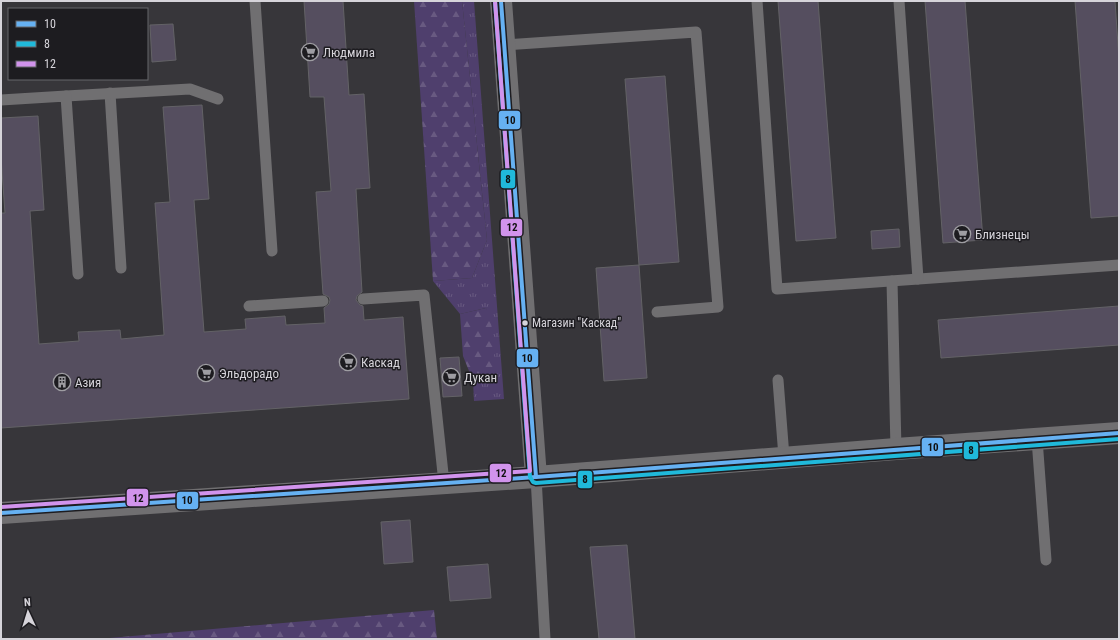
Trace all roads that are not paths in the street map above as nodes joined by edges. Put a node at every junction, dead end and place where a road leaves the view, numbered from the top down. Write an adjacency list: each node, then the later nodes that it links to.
1 (255, 1): 10 (lane)
2 (501, 1): 5 (street)
3 (757, 1): 15 (lane)
4 (898, 1): 14 (lane)
5 (505, 45): 19 (lane); 25 (street)
6 (110, 94): 7 (lane); 8 (lane); 12 (lane)
7 (66, 96): 9 (lane); 13 (lane)
8 (218, 99)
9 (1, 100)
10 (272, 251)
11 (1119, 265): 14 (lane)
12 (121, 268)
13 (78, 274)
14 (918, 279): 15 (lane)
15 (892, 281): 23 (lane)
16 (363, 299): 26 (lane)
17 (324, 302): 18 (lane)
18 (249, 306)
19 (657, 312)
20 (778, 380): 24 (lane)
21 (1119, 433): 22 (street)
22 (1037, 439): 23 (street); 28 (lane)
23 (896, 449): 24 (street)
24 (784, 457): 25 (street)
25 (536, 477): 26 (street); 29 (lane)
26 (444, 483): 27 (street)
27 (1, 513)
28 (1046, 560)
29 (545, 639)

